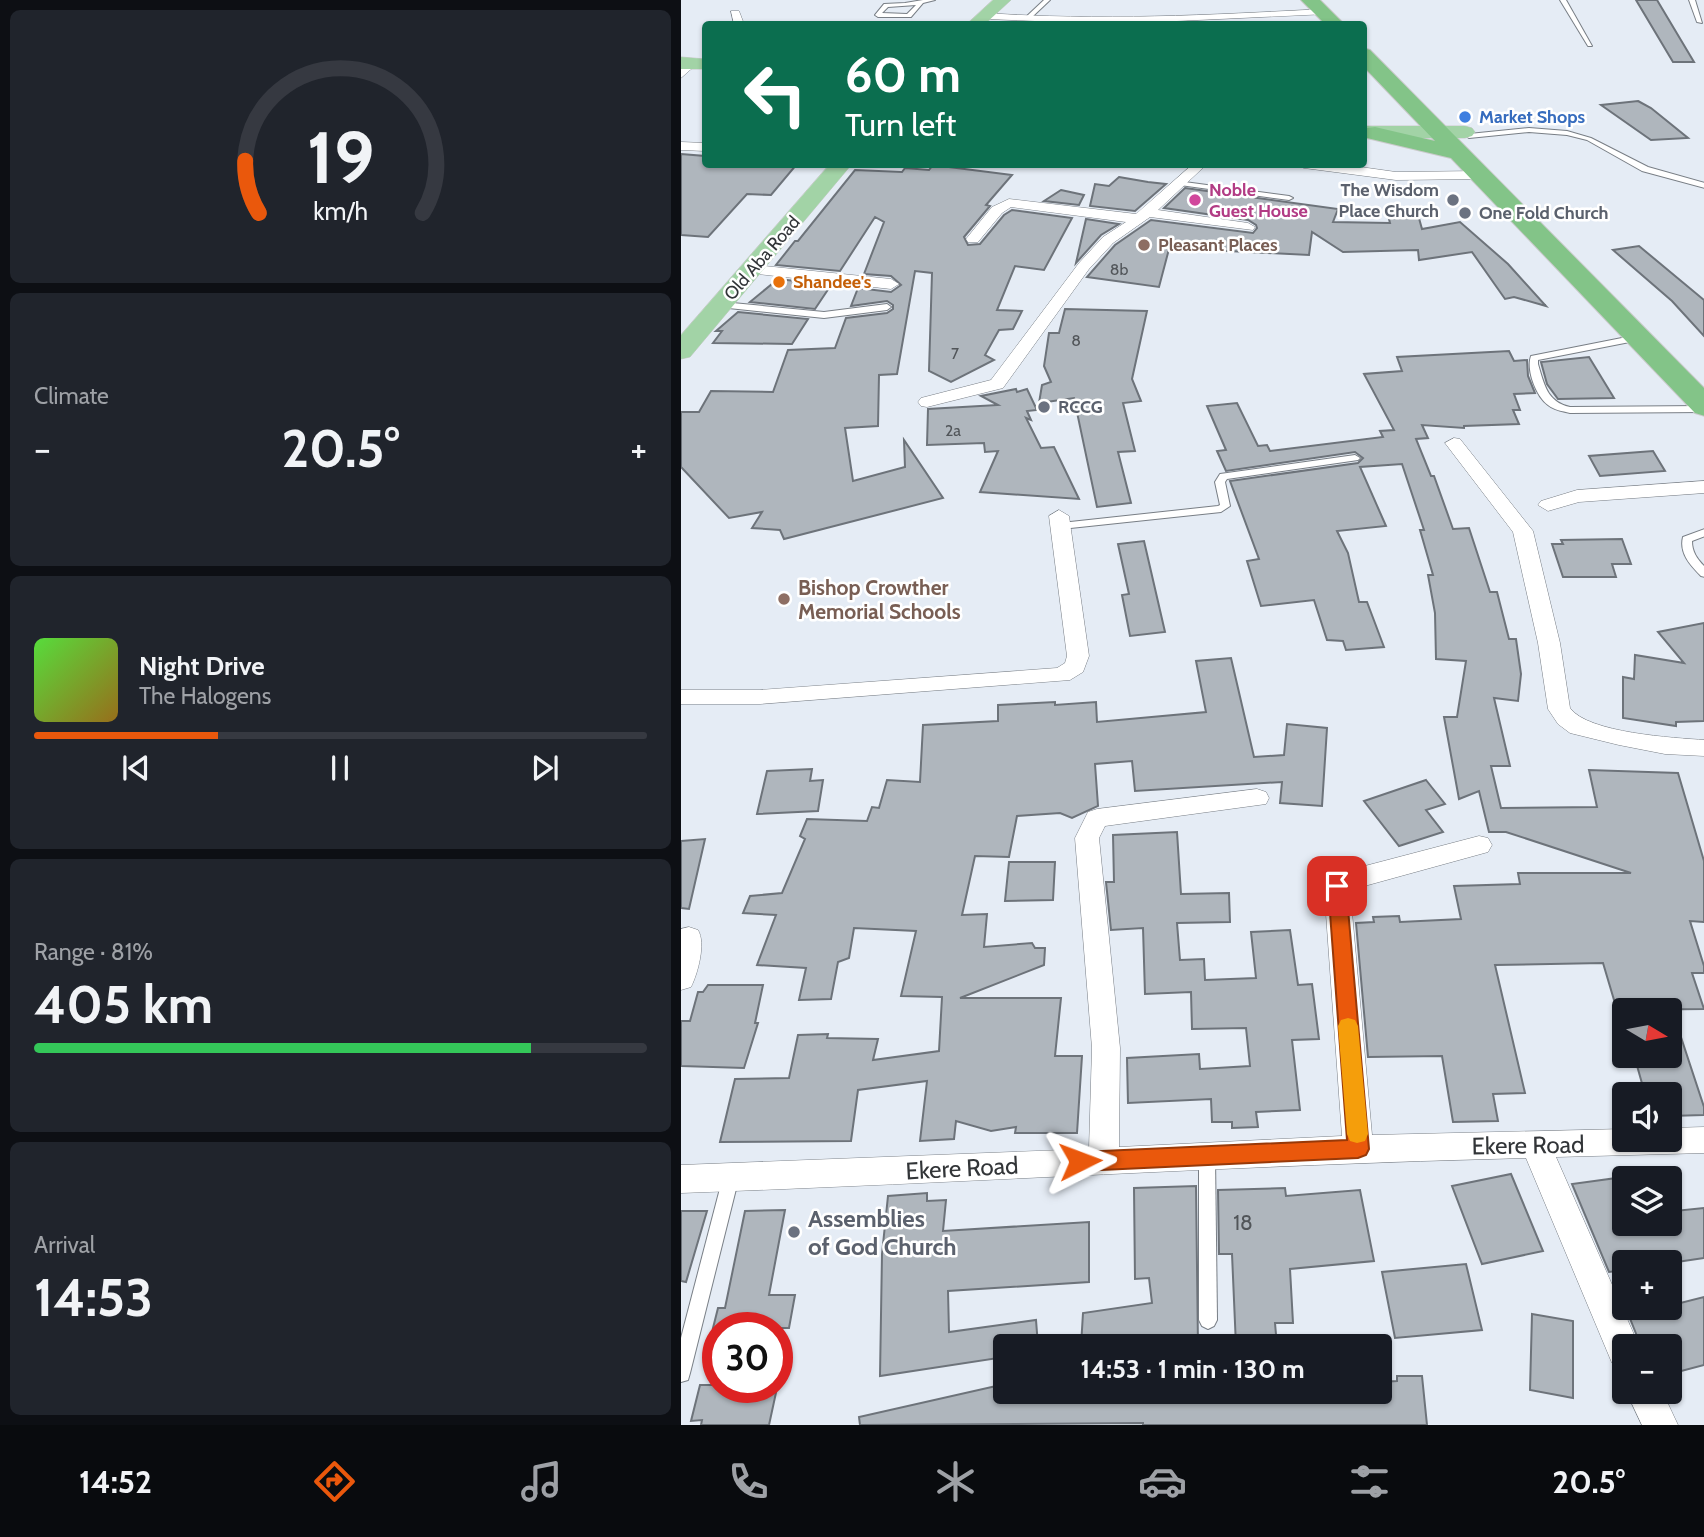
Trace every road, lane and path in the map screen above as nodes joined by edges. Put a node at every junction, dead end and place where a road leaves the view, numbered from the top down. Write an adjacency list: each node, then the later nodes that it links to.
1 (932, 0): 6 (lane)
2 (1003, 0): 9 (main road)
3 (1047, 0): 10 (lane)
4 (1563, 0): 18 (lane)
5 (1692, 0): 16 (lane)
6 (921, 2): 6 (lane)
7 (1324, 9): 14 (street); 15 (highway)
8 (735, 13): 11 (street)
9 (983, 13): 12 (main road); 13 (street)
10 (1029, 17)
11 (738, 21)
12 (966, 21)
13 (1037, 21)
14 (1140, 21)
15 (1347, 21)
16 (1700, 22)
17 (1367, 39): 22 (highway)
18 (1590, 46)
19 (1367, 58): 20 (highway)
20 (1413, 106): 21 (highway); 22 (highway)
21 (1368, 128): 22 (highway); 22 (main road)
22 (1454, 134): 29 (highway); 31 (lane); 43 (highway)
23 (681, 146): 24 (street)
24 (702, 147)
25 (818, 168): 40 (main road, Old Aba Road)
26 (839, 168): 36 (main road, Old Aba Road)
27 (1197, 168): 30 (street)
28 (1335, 168): 29 (street)
29 (1481, 174): 41 (highway)
30 (1180, 183): 32 (lane); 33 (street)
31 (1704, 186)
32 (1289, 198)
33 (1142, 215): 34 (street); 35 (street); 44 (street)
34 (1248, 227)
35 (973, 239)
36 (754, 270): 37 (street); 38 (main road, Old Aba Road)
37 (891, 284)
38 (722, 305): 39 (lane); 42 (main road, Old Aba Road)
39 (887, 307)
40 (681, 324)
41 (1638, 338): 45 (highway); 45 (lane)
42 (681, 351)
43 (1704, 375)
44 (927, 402)
45 (1704, 408)
46 (1454, 443): 54 (street)
47 (1355, 458): 50 (lane)
48 (1704, 487): 49 (street)
49 (1548, 505)
50 (1060, 521): 53 (street)
51 (1704, 532): 52 (lane)
52 (1704, 574)
53 (681, 697)
54 (1704, 748)
55 (1257, 798): 63 (street)
56 (1479, 845): 61 (street)
57 (689, 937): 58 (street)
58 (681, 979)
59 (1704, 1140): 60 (street, Ekere Road)
60 (1536, 1146): 61 (street, Ekere Road); 67 (street)
61 (1358, 1149): 62 (street, Ekere Road)
62 (1207, 1155): 63 (street, Ekere Road); 66 (lane)
63 (1104, 1160): 64 (street, Ekere Road)
64 (731, 1177): 65 (street, Ekere Road); 68 (lane)
65 (681, 1179)
66 (1208, 1320)
67 (1617, 1334)
68 (681, 1373)
69 (1650, 1404): 70 (street)
70 (1660, 1425)

